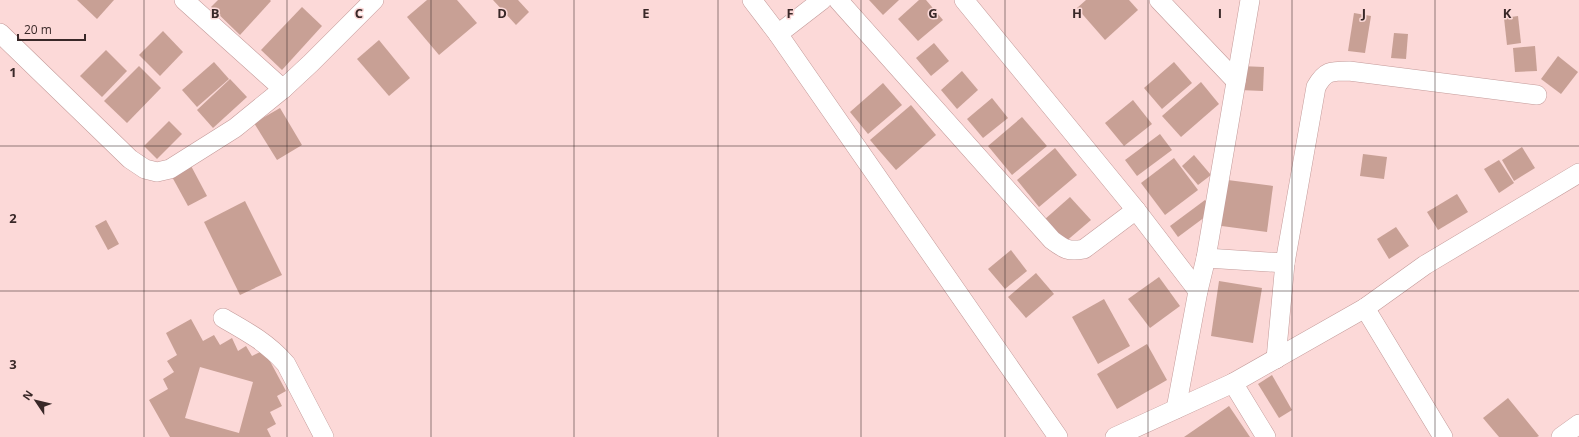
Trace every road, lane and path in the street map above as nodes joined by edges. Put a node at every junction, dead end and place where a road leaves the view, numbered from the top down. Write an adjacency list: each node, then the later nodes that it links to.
1 (374, 0): 12 (street)
2 (752, 0): 10 (street)
3 (822, 0): 10 (street)
4 (838, 0): 15 (street)
5 (964, 0): 15 (street)
6 (1160, 0): 11 (street)
7 (1250, 0): 11 (street)
8 (190, 2): 12 (street)
9 (0, 33): 12 (street)
10 (778, 34): 26 (street)
11 (1236, 81): 16 (street)
12 (283, 90)
13 (1537, 94): 17 (street)
14 (1579, 173): 19 (street)
15 (1136, 210): 18 (street)
16 (1206, 258): 17 (street); 18 (street)
17 (1285, 263): 21 (street)
18 (1198, 291): 23 (street)
19 (1365, 308): 21 (street); 29 (street)
20 (223, 318): 25 (street)
21 (1276, 359): 22 (street)
22 (1233, 383): 23 (street); 28 (street)
23 (1176, 409): 27 (street)
24 (1579, 424): 30 (street)
25 (324, 437)
26 (1058, 437)
27 (1115, 437)
28 (1266, 437)
29 (1442, 437)
30 (1561, 437)

